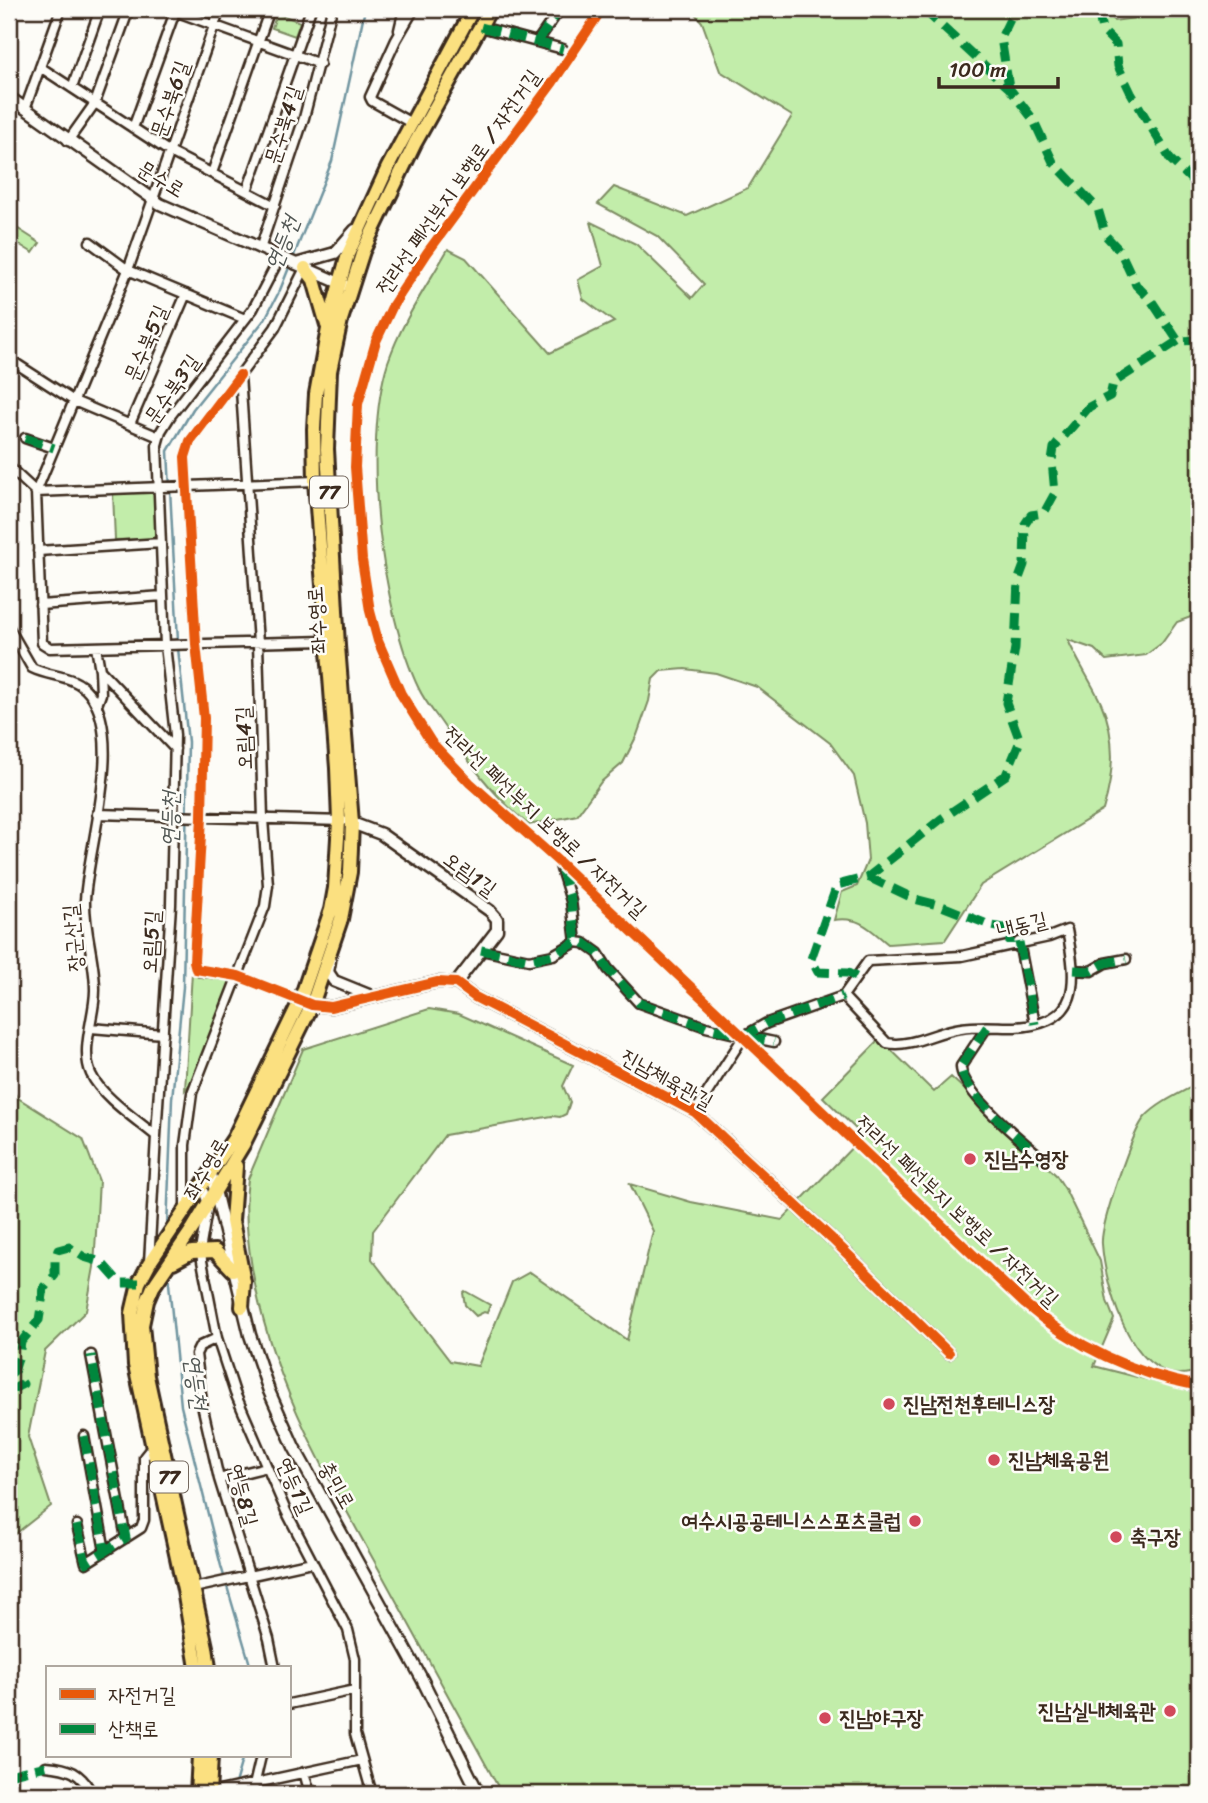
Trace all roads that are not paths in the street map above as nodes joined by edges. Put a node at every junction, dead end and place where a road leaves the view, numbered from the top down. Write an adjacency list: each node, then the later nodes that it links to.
1 (61, 9): 22 (street)
2 (100, 9): 23 (street)
3 (130, 9): 25 (street)
4 (173, 9): 14 (street); 29 (street)
5 (220, 9): 14 (street, 문수북6길)
6 (270, 9): 17 (street)
7 (312, 9): 20 (street)
8 (332, 9): 21 (street, 문수북4길)
9 (404, 9): 16 (street)
10 (414, 9): 16 (street)
11 (473, 9): 28 (main road, 좌수영로 / 77)
12 (490, 9): 15 (main road, 좌수영로 / 77)
13 (561, 9): 18 (street)
14 (214, 26): 17 (street); 31 (street, 문수북6길)
15 (481, 27): 18 (street); 42 (main road, 좌수영로 / 77)
16 (396, 40): 28 (street)
17 (258, 42): 20 (street); 32 (street)
18 (537, 42): 19 (street)
19 (563, 49)
20 (295, 55): 21 (street); 33 (street)
21 (320, 64): 35 (street, 문수북4길)
22 (40, 67): 23 (street); 27 (street)
23 (72, 88): 25 (street)
24 (9, 97): 27 (street)
25 (95, 103): 29 (street); 30 (street)
26 (9, 104): 27 (street)
27 (29, 112): 30 (street, 문수로)
28 (413, 124): 36 (main road, 좌수영로 / 77)
29 (132, 128): 31 (street)
30 (68, 141): 34 (street, 문수로)
31 (170, 152): 32 (street); 34 (street, 문수북6길)
32 (212, 173): 33 (street)
33 (247, 191): 35 (street)
34 (153, 200): 38 (street, 문수로); 41 (street)
35 (275, 206): 38 (street, 문수북4길)
36 (361, 222): 40 (street); 42 (main road, 좌수영로 / 77)
37 (90, 242): 41 (street, 문수북5길)
38 (260, 249): 39 (street, 문수로)
39 (280, 257): 40 (street, 문수로); 44 (street, 문수북3길)
40 (300, 266): 42 (street); 45 (main road); 47 (street)
41 (128, 270): 43 (street, 문수북5길); 48 (street)
42 (345, 285): 45 (main road, 좌수영로 / 77)
43 (186, 294): 44 (street); 49 (street, 문수북5길)
44 (245, 319): 50 (street, 문수북3길)
45 (333, 323): 54 (main road, 좌수영로 / 77); 72 (main road, 좌수영로 / 77)
46 (9, 359): 48 (street)
47 (240, 375): 55 (street, 오림4길); 56 (street)
48 (74, 401): 49 (street); 52 (street)
49 (130, 425): 50 (street)
50 (159, 437): 57 (street, 문수북3길)
51 (25, 438): 52 (street)
52 (54, 448): 58 (street)
53 (9, 467): 58 (street)
54 (315, 481): 55 (street); 64 (main road, 좌수영로 / 77)
55 (247, 484): 56 (street); 65 (street, 오림4길)
56 (187, 486): 57 (street); 66 (street)
57 (158, 487): 58 (street); 59 (street, 문수북3길)
58 (36, 492): 60 (street)
59 (161, 543): 60 (street); 61 (street, 문수북3길)
60 (38, 551): 62 (street)
61 (163, 596): 62 (street); 67 (street, 문수북3길)
62 (40, 605): 68 (street)
63 (9, 628): 70 (street)
64 (326, 641): 65 (street); 72 (main road, 좌수영로 / 77)
65 (258, 643): 66 (street); 76 (street, 오림4길)
66 (196, 644): 67 (street); 75 (street)
67 (165, 645): 68 (street); 71 (street, 오림5길)
68 (96, 647): 69 (street)
69 (100, 670): 70 (street, 장군산길); 71 (street)
70 (97, 705): 73 (street, 장군산길)
71 (175, 749): 74 (street, 오림5길)
72 (343, 767): 77 (main road, 좌수영로 / 77)
73 (97, 814): 74 (street); 92 (street, 장군산길)
74 (174, 816): 75 (street); 93 (street, 오림5길)
75 (202, 817): 76 (street); 85 (street)
76 (263, 819): 77 (street); 85 (street, 오림4길)
77 (346, 822): 79 (main road, 좌수영로 / 77); 82 (street, 오림1길); 89 (main road, 좌수영로 / 77)
78 (559, 862): 81 (street)
79 (341, 919): 87 (street); 89 (main road, 좌수영로 / 77)
80 (1019, 942): 84 (street, 내동길); 88 (street, 내동길); 90 (street)
81 (576, 943): 82 (street); 94 (street)
82 (481, 950): 86 (street, 오림1길)
83 (1126, 959): 84 (street)
84 (1074, 970): 90 (street, 내동길)
85 (237, 976): 89 (street); 104 (street, 오림4길)
86 (456, 983): 87 (street); 96 (street, 진남체육관길)
87 (372, 996): 89 (street)
88 (843, 996): 91 (street, 내동길); 94 (street)
89 (306, 1003): 98 (main road, 좌수영로 / 77); 100 (main road, 좌수영로 / 77)
90 (1035, 1024): 91 (street, 내동길)
91 (987, 1027): 99 (street)
92 (91, 1028): 93 (street); 97 (street, 장군산길)
93 (163, 1034): 97 (street, 오림5길)
94 (744, 1036): 95 (street); 96 (street)
95 (774, 1042)
96 (695, 1112): 112 (street, 진남체육관길)
97 (156, 1136): 107 (street)
98 (238, 1154): 102 (main road, 좌수영로 / 77); 110 (main road)
99 (1045, 1160)
100 (211, 1174): 101 (main road, 좌수영로 / 77); 102 (street, 충민로)
101 (202, 1187): 103 (street, 연등1길); 104 (main road, 좌수영로 / 77)
102 (216, 1190): 103 (main road, 좌수영로 / 77); 109 (street, 충민로)
103 (208, 1204): 106 (street, 연등1길); 108 (main road, 좌수영로 / 77)
104 (183, 1215): 105 (main road, 77)
105 (172, 1231): 107 (main road, 77); 108 (main road)
106 (196, 1251): 108 (main road); 109 (main road); 111 (street, 연등1길)
107 (149, 1264): 115 (main road, 77)
108 (165, 1269): 123 (main road, 77)
109 (233, 1270): 110 (street, 충민로)
110 (242, 1307): 141 (street, 충민로)
111 (217, 1338): 116 (street, 연등1길); 117 (street, 연등8길)
112 (949, 1353)
113 (92, 1355): 119 (street)
114 (84, 1436): 120 (street)
115 (152, 1447): 119 (street); 123 (main road, 77)
116 (267, 1467): 117 (street); 121 (street, 연등1길)
117 (219, 1479): 122 (street, 연등8길)
118 (77, 1525): 120 (street)
119 (126, 1538): 120 (street)
120 (105, 1551)
121 (312, 1562): 122 (street); 127 (street, 연등1길)
122 (249, 1576): 123 (street); 126 (street, 연등8길)
123 (194, 1588): 124 (main road, 77); 125 (main road, 77)
124 (197, 1666)
125 (209, 1666)
126 (275, 1666)
127 (355, 1690): 128 (street); 132 (street, 연등1길)
128 (290, 1704)
129 (199, 1758): 136 (main road)
130 (212, 1758): 136 (main road)
131 (260, 1758): 135 (street)
132 (362, 1760): 134 (street); 140 (street, 연등1길)
133 (46, 1766): 137 (street)
134 (304, 1772): 135 (street); 139 (street)
135 (254, 1783): 136 (street); 138 (street)
136 (208, 1793)
137 (92, 1794)
138 (252, 1794)
139 (310, 1794)
140 (372, 1794)
141 (480, 1794)

